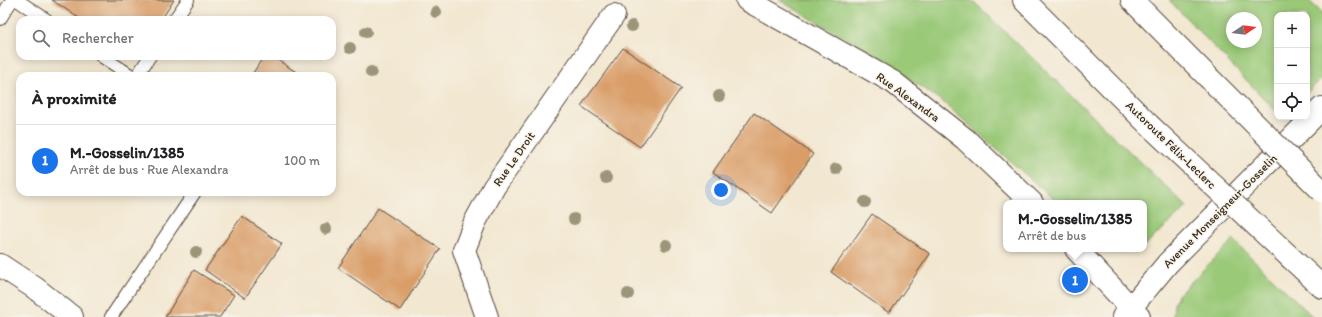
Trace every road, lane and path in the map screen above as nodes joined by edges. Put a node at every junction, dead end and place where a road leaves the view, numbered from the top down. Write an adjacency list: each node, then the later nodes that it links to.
1 (12, 0): 10 (lane)
2 (17, 0): 8 (lane)
3 (188, 0): 9 (lane)
4 (747, 0): 18 (main road, Rue Alexandra)
5 (1024, 0): 21 (main road, Autoroute Félix-Leclerc, bridge)
6 (1132, 0): 16 (main road, bridge)
7 (614, 15): 25 (main road, Rue Le Droit)
8 (41, 16)
9 (177, 16)
10 (0, 19)
11 (108, 60): 13 (lane)
12 (147, 60): 14 (lane)
13 (126, 72)
14 (140, 72)
15 (1322, 108): 22 (main road, Avenue Monseigneur-Gosselin)
16 (1322, 191)
17 (191, 196): 24 (lane)
18 (1029, 200)
19 (1079, 252): 22 (main road)
20 (0, 265): 23 (main road)
21 (1322, 287)
22 (1131, 314)
23 (72, 317)
24 (110, 317)
25 (487, 317)

